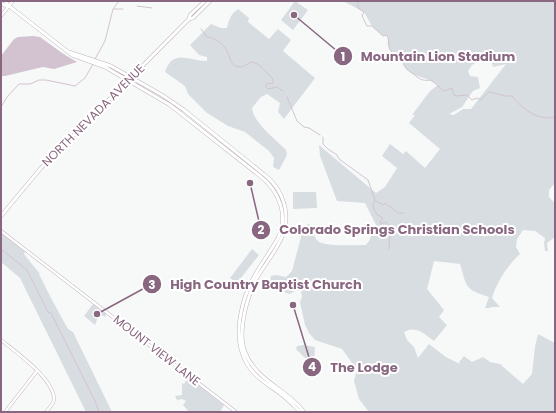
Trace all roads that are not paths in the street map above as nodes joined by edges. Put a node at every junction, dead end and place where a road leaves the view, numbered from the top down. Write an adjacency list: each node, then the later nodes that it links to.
1 (5, 1): 6 (main road)
2 (13, 1): 6 (street)
3 (205, 1): 8 (main road, NORTH NEVADA AVENUE)
4 (210, 1): 8 (main road, NORTH NEVADA AVENUE)
5 (1, 3): 6 (main road)
6 (9, 6): 7 (street); 9 (main road)
7 (1, 16)
8 (189, 19): 10 (main road, NORTH NEVADA AVENUE)
9 (100, 63): 10 (main road); 11 (main road)
10 (131, 77): 11 (main road, NORTH NEVADA AVENUE); 12 (main road)
11 (128, 80): 13 (main road); 15 (main road, NORTH NEVADA AVENUE)
12 (209, 129): 13 (main road); 14 (main road)
13 (218, 142): 14 (main road); 22 (main road)
14 (238, 153): 23 (main road)
15 (1, 216)
16 (1, 230): 21 (street, MOUNT VIEW LANE)
17 (1, 340): 18 (street)
18 (37, 371): 19 (street); 20 (street)
19 (5, 412)
20 (46, 412)
21 (236, 412)
22 (300, 412)
23 (304, 412)

